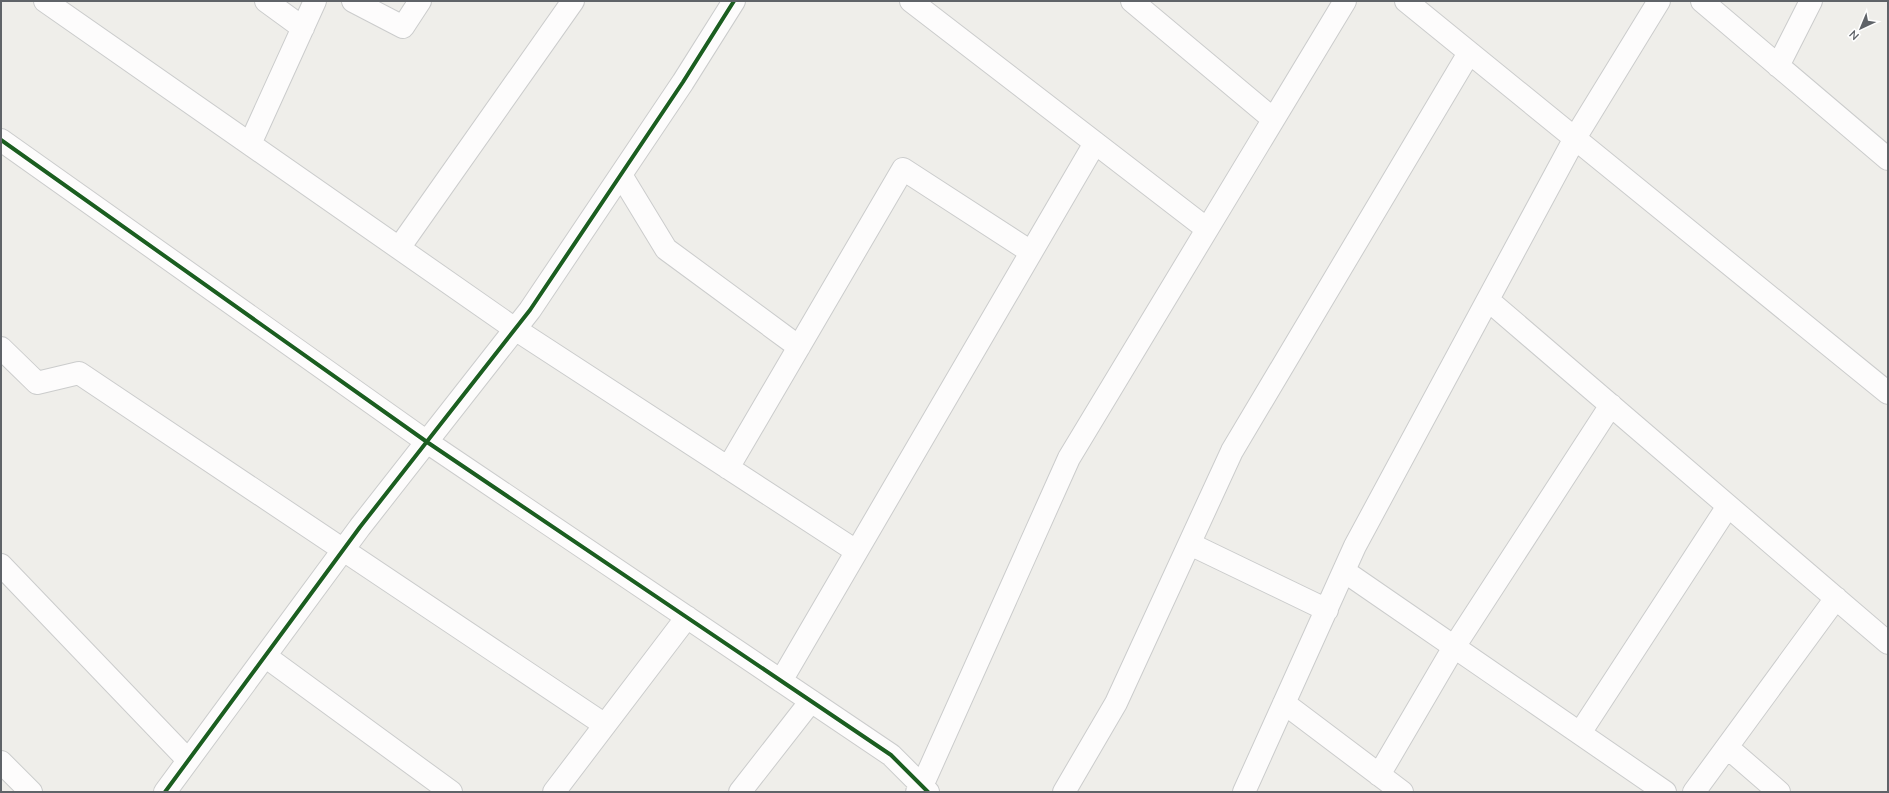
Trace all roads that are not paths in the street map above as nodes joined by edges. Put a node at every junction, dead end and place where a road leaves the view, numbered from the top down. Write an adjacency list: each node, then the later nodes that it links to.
1 (45, 1): 22 (street)
2 (266, 1): 15 (street)
3 (315, 1): 15 (street)
4 (353, 1): 5 (street)
5 (420, 1)
6 (573, 1): 26 (street)
7 (734, 1): 24 (street)
8 (911, 1): 21 (street)
9 (1132, 1): 18 (street)
10 (1345, 1): 18 (street)
11 (1406, 1): 16 (street)
12 (1659, 1): 19 (street)
13 (1702, 1): 17 (street)
14 (1811, 1): 17 (street)
15 (303, 28): 22 (street)
16 (1469, 53): 19 (street); 37 (street)
17 (1778, 66): 23 (street)
18 (1273, 119): 25 (street)
19 (1575, 138): 28 (street); 32 (street)
20 (1, 140): 34 (street)
21 (1095, 142): 25 (street); 27 (street)
22 (250, 144): 26 (street)
23 (1886, 153)
24 (621, 175): 29 (street); 30 (street)
25 (1207, 229): 57 (street)
26 (399, 248): 29 (street)
27 (1031, 252): 30 (street); 39 (street)
28 (1488, 300): 33 (street); 41 (street)
29 (515, 329): 34 (street); 35 (street)
30 (799, 347): 35 (street)
31 (1, 348): 38 (street)
32 (1888, 392)
33 (1611, 405): 36 (street); 46 (street)
34 (427, 442): 38 (street); 44 (street)
35 (728, 468): 39 (street)
36 (1728, 506): 42 (street); 52 (street)
37 (1190, 544): 43 (street); 63 (street)
38 (344, 550): 47 (street); 51 (street)
39 (856, 552): 48 (street)
40 (1, 565): 54 (street)
41 (1344, 571): 43 (street); 46 (street)
42 (1836, 598): 45 (street); 53 (street)
43 (1326, 610): 50 (street)
44 (687, 617): 48 (street); 51 (street)
45 (1888, 643)
46 (1454, 647): 52 (street); 56 (street)
47 (265, 656): 54 (street); 60 (street)
48 (781, 681): 49 (street)
49 (811, 701): 57 (street); 62 (street)
50 (1284, 703): 56 (street); 64 (street)
51 (605, 725): 61 (street)
52 (1580, 733): 66 (street)
53 (1727, 747): 67 (street); 68 (street)
54 (188, 760): 59 (street)
55 (1, 762): 58 (street)
56 (1379, 775): 65 (street)
57 (923, 790)
58 (31, 792)
59 (165, 792)
60 (451, 792)
61 (554, 792)
62 (740, 792)
63 (1064, 792)
64 (1244, 792)
65 (1402, 792)
66 (1665, 792)
67 (1694, 792)
68 (1779, 792)

